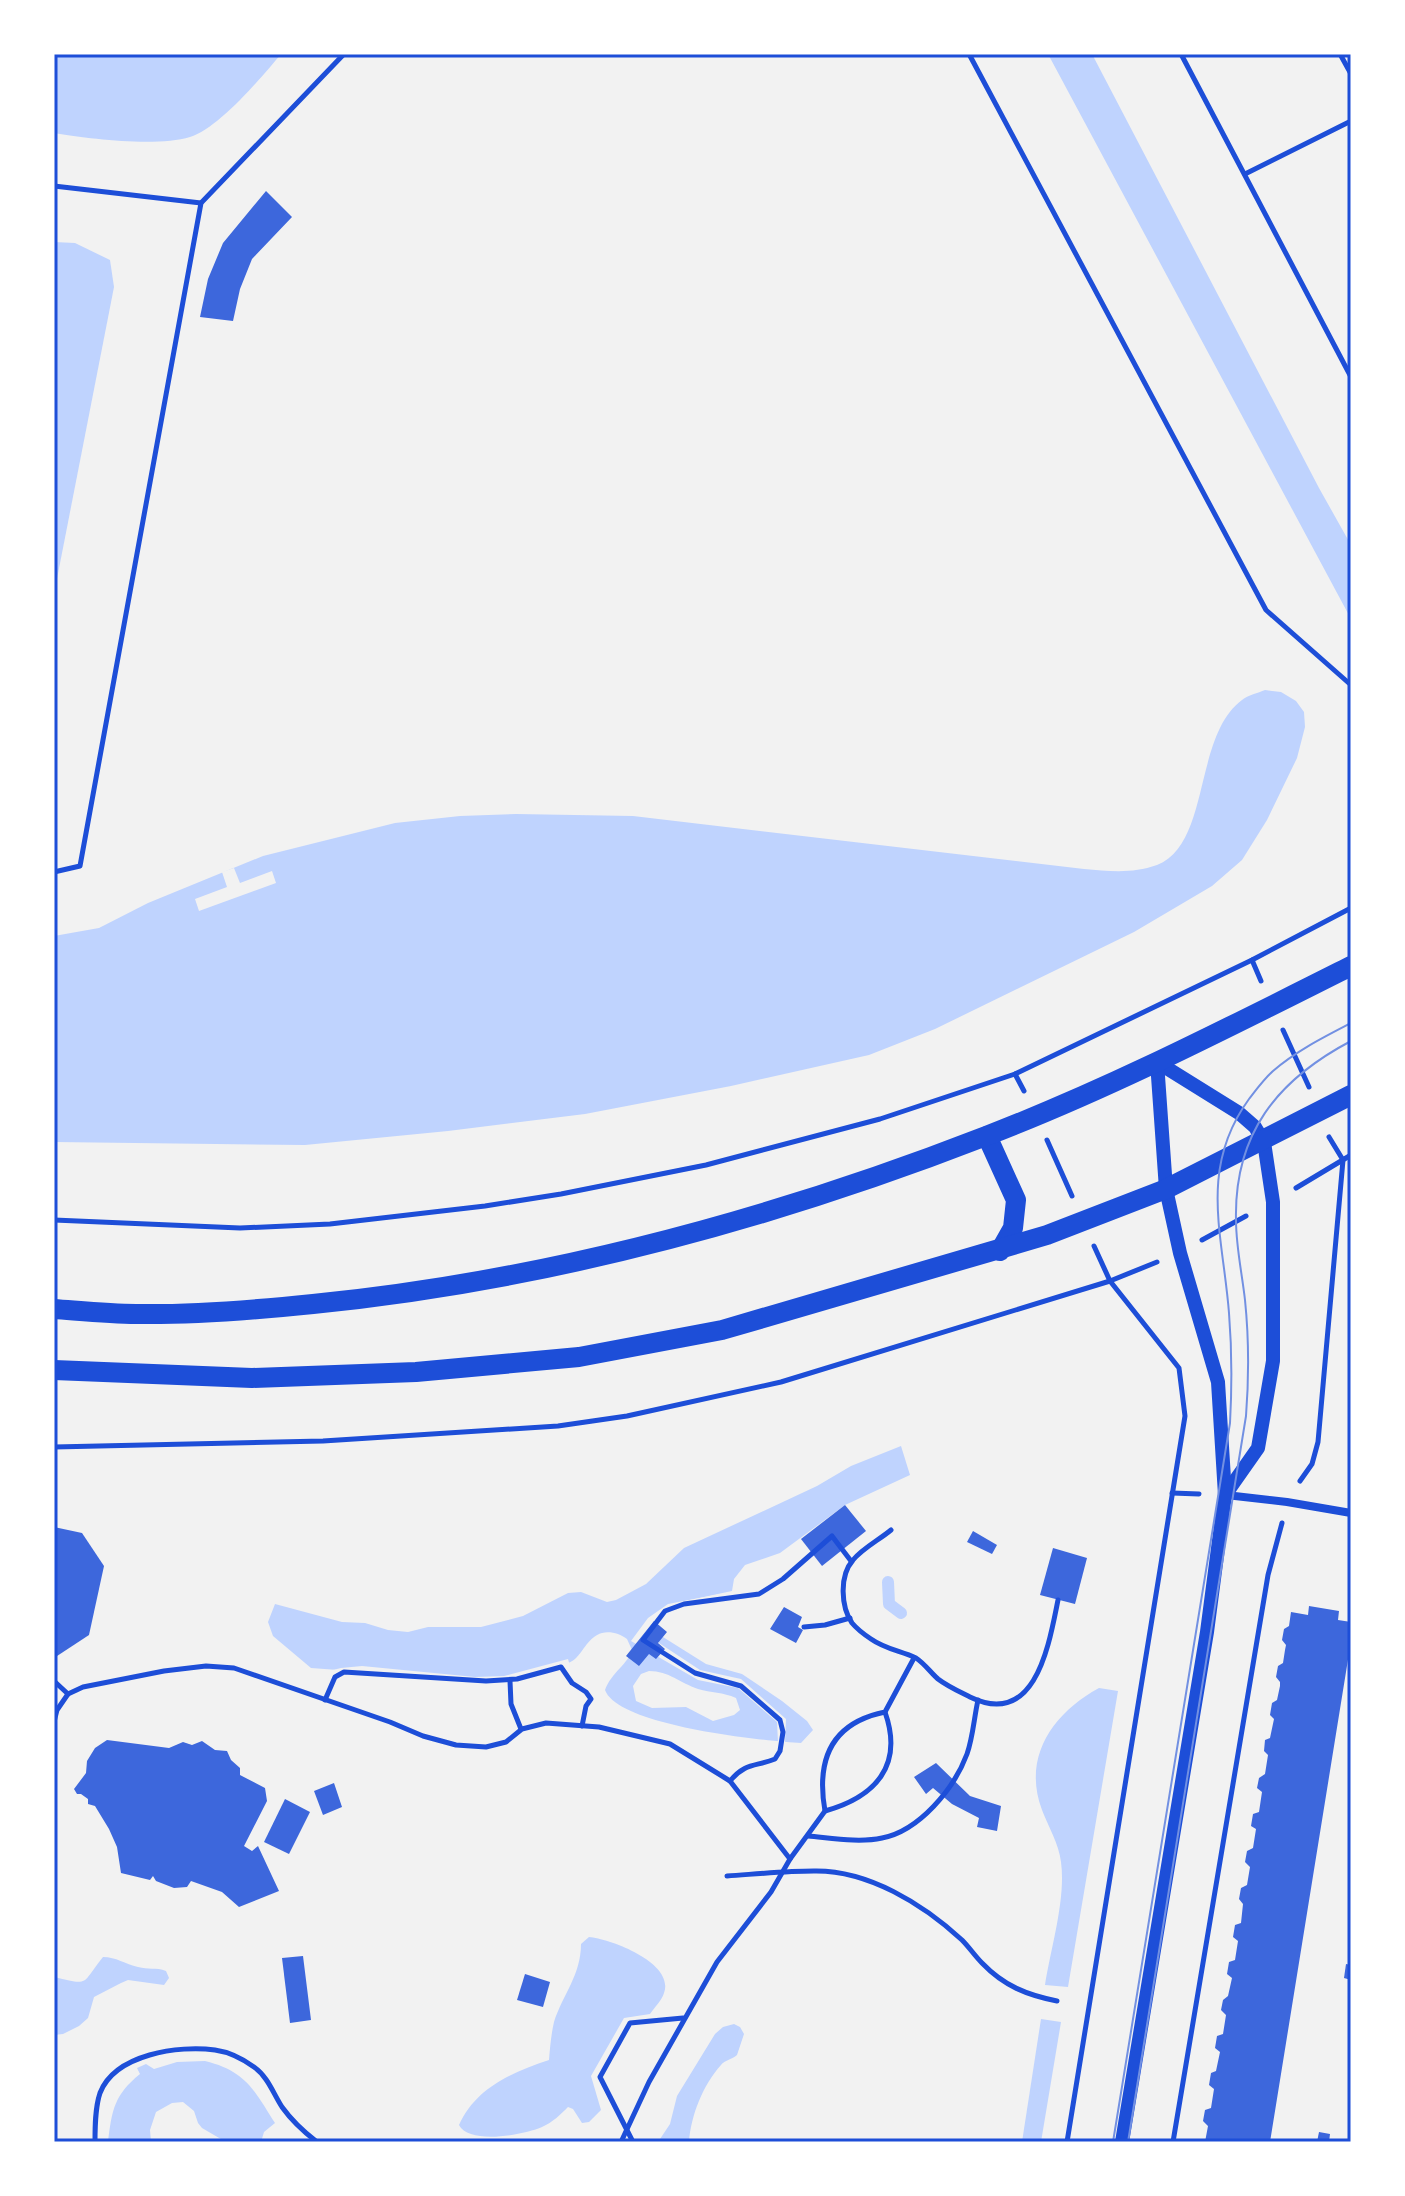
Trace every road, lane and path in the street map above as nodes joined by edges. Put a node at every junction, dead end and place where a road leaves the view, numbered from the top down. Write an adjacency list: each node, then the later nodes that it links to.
1 (344, 54): 9 (path)
2 (969, 54): 11 (path)
3 (1181, 54): 7 (path)
4 (1340, 54): 5 (path)
5 (1351, 74)
6 (1351, 121): 7 (path)
7 (1245, 174): 10 (path)
8 (54, 186): 9 (path)
9 (201, 203): 12 (path)
10 (1351, 377)
11 (1351, 685)
12 (54, 872)
13 (1351, 908): 14 (path)
14 (1252, 960): 16 (path); 25 (path)
15 (1351, 966): 16 (main road)
16 (1271, 1006): 17 (main road); 19 (path)
17 (1157, 1062): 20 (main road); 21 (street); 24 (street)
18 (1351, 1095): 19 (main road)
19 (1320, 1113): 21 (main road); 23 (path)
20 (987, 1136): 26 (main road); 27 (main road)
21 (1264, 1142): 24 (main road); 30 (street)
22 (1351, 1155): 23 (path)
23 (1343, 1160): 31 (path)
24 (1166, 1189): 26 (main road); 30 (street)
25 (54, 1220)
26 (1000, 1251): 28 (main road)
27 (54, 1309)
28 (54, 1370)
29 (1185, 1416): 61 (path)
30 (1225, 1495): 31 (street); 62 (street)
31 (1287, 1502): 32 (street); 63 (path)
32 (1351, 1513)
33 (891, 1530): 34 (path)
34 (851, 1561): 36 (path); 48 (path)
35 (1058, 1600): 43 (path)
36 (850, 1618): 37 (path); 38 (path)
37 (804, 1627)
38 (914, 1658): 43 (path); 44 (path)
39 (54, 1681): 41 (path)
40 (510, 1681): 42 (path); 46 (path); 47 (path)
41 (68, 1694): 42 (path); 45 (path)
42 (325, 1700): 47 (path)
43 (978, 1700): 50 (path)
44 (885, 1712): 49 (path); 49 (path)
45 (54, 1722)
46 (582, 1726): 47 (path); 48 (path)
47 (521, 1729)
48 (730, 1781): 51 (path)
49 (825, 1811): 50 (path)
50 (807, 1836): 51 (path)
51 (790, 1859): 52 (path)
52 (782, 1874): 53 (path); 54 (path); 55 (path)
53 (727, 1876)
54 (1057, 2001)
55 (684, 2018): 56 (path); 56 (path)
56 (627, 2128): 59 (path); 60 (path)
57 (95, 2142): 58 (path)
58 (317, 2142)
59 (621, 2142)
60 (633, 2142)
61 (1067, 2142)
62 (1122, 2142)
63 (1173, 2142)

